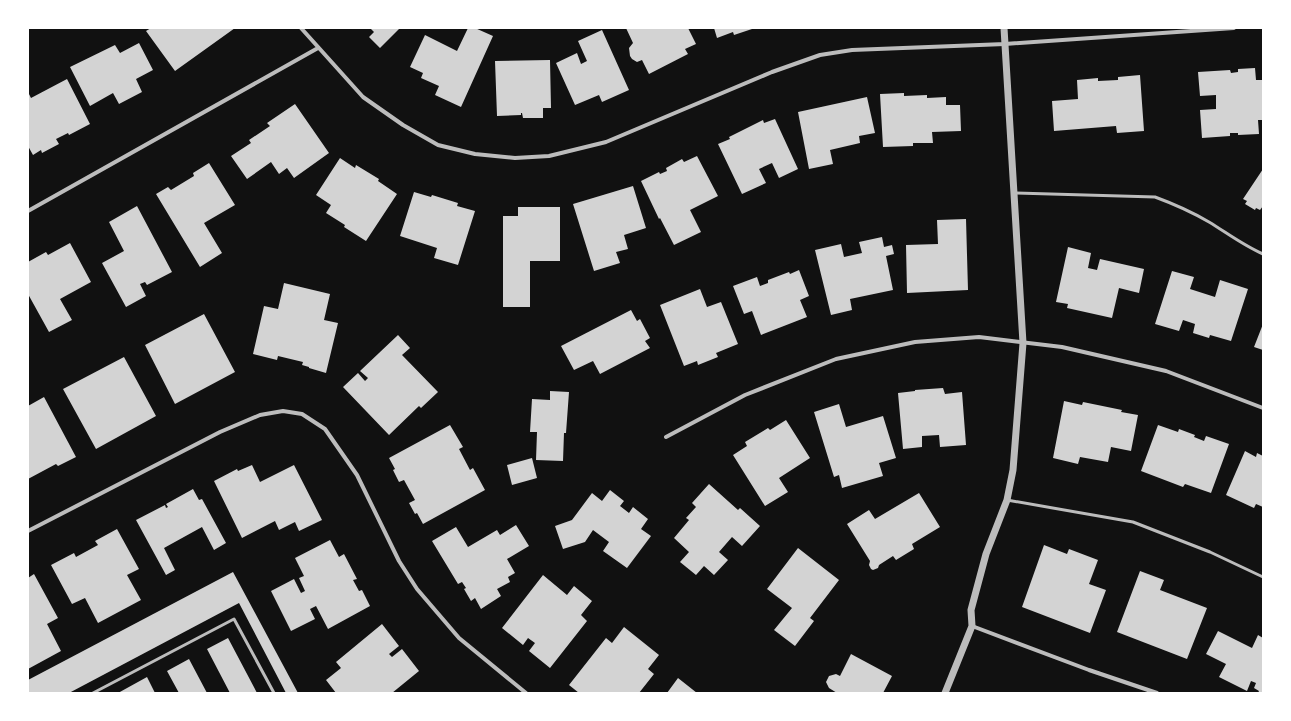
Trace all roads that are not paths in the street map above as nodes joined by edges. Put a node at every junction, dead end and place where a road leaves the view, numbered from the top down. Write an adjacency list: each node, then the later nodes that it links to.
1 (301, 28): 5 (street)
2 (1004, 28): 4 (street)
3 (1234, 28): 4 (street)
4 (1005, 44): 5 (street); 6 (street)
5 (318, 48): 7 (street)
6 (1014, 193): 8 (lane); 9 (street)
7 (28, 211)
8 (1263, 254)
9 (1023, 343): 10 (street); 11 (street); 12 (street)
10 (1263, 408)
11 (666, 437)
12 (1007, 500): 14 (lane); 15 (street)
13 (28, 531): 18 (street)
14 (1263, 576)
15 (972, 626): 19 (street); 20 (street)
16 (93, 693): 17 (lane)
17 (274, 693)
18 (526, 693)
19 (945, 693)
20 (1157, 693)

